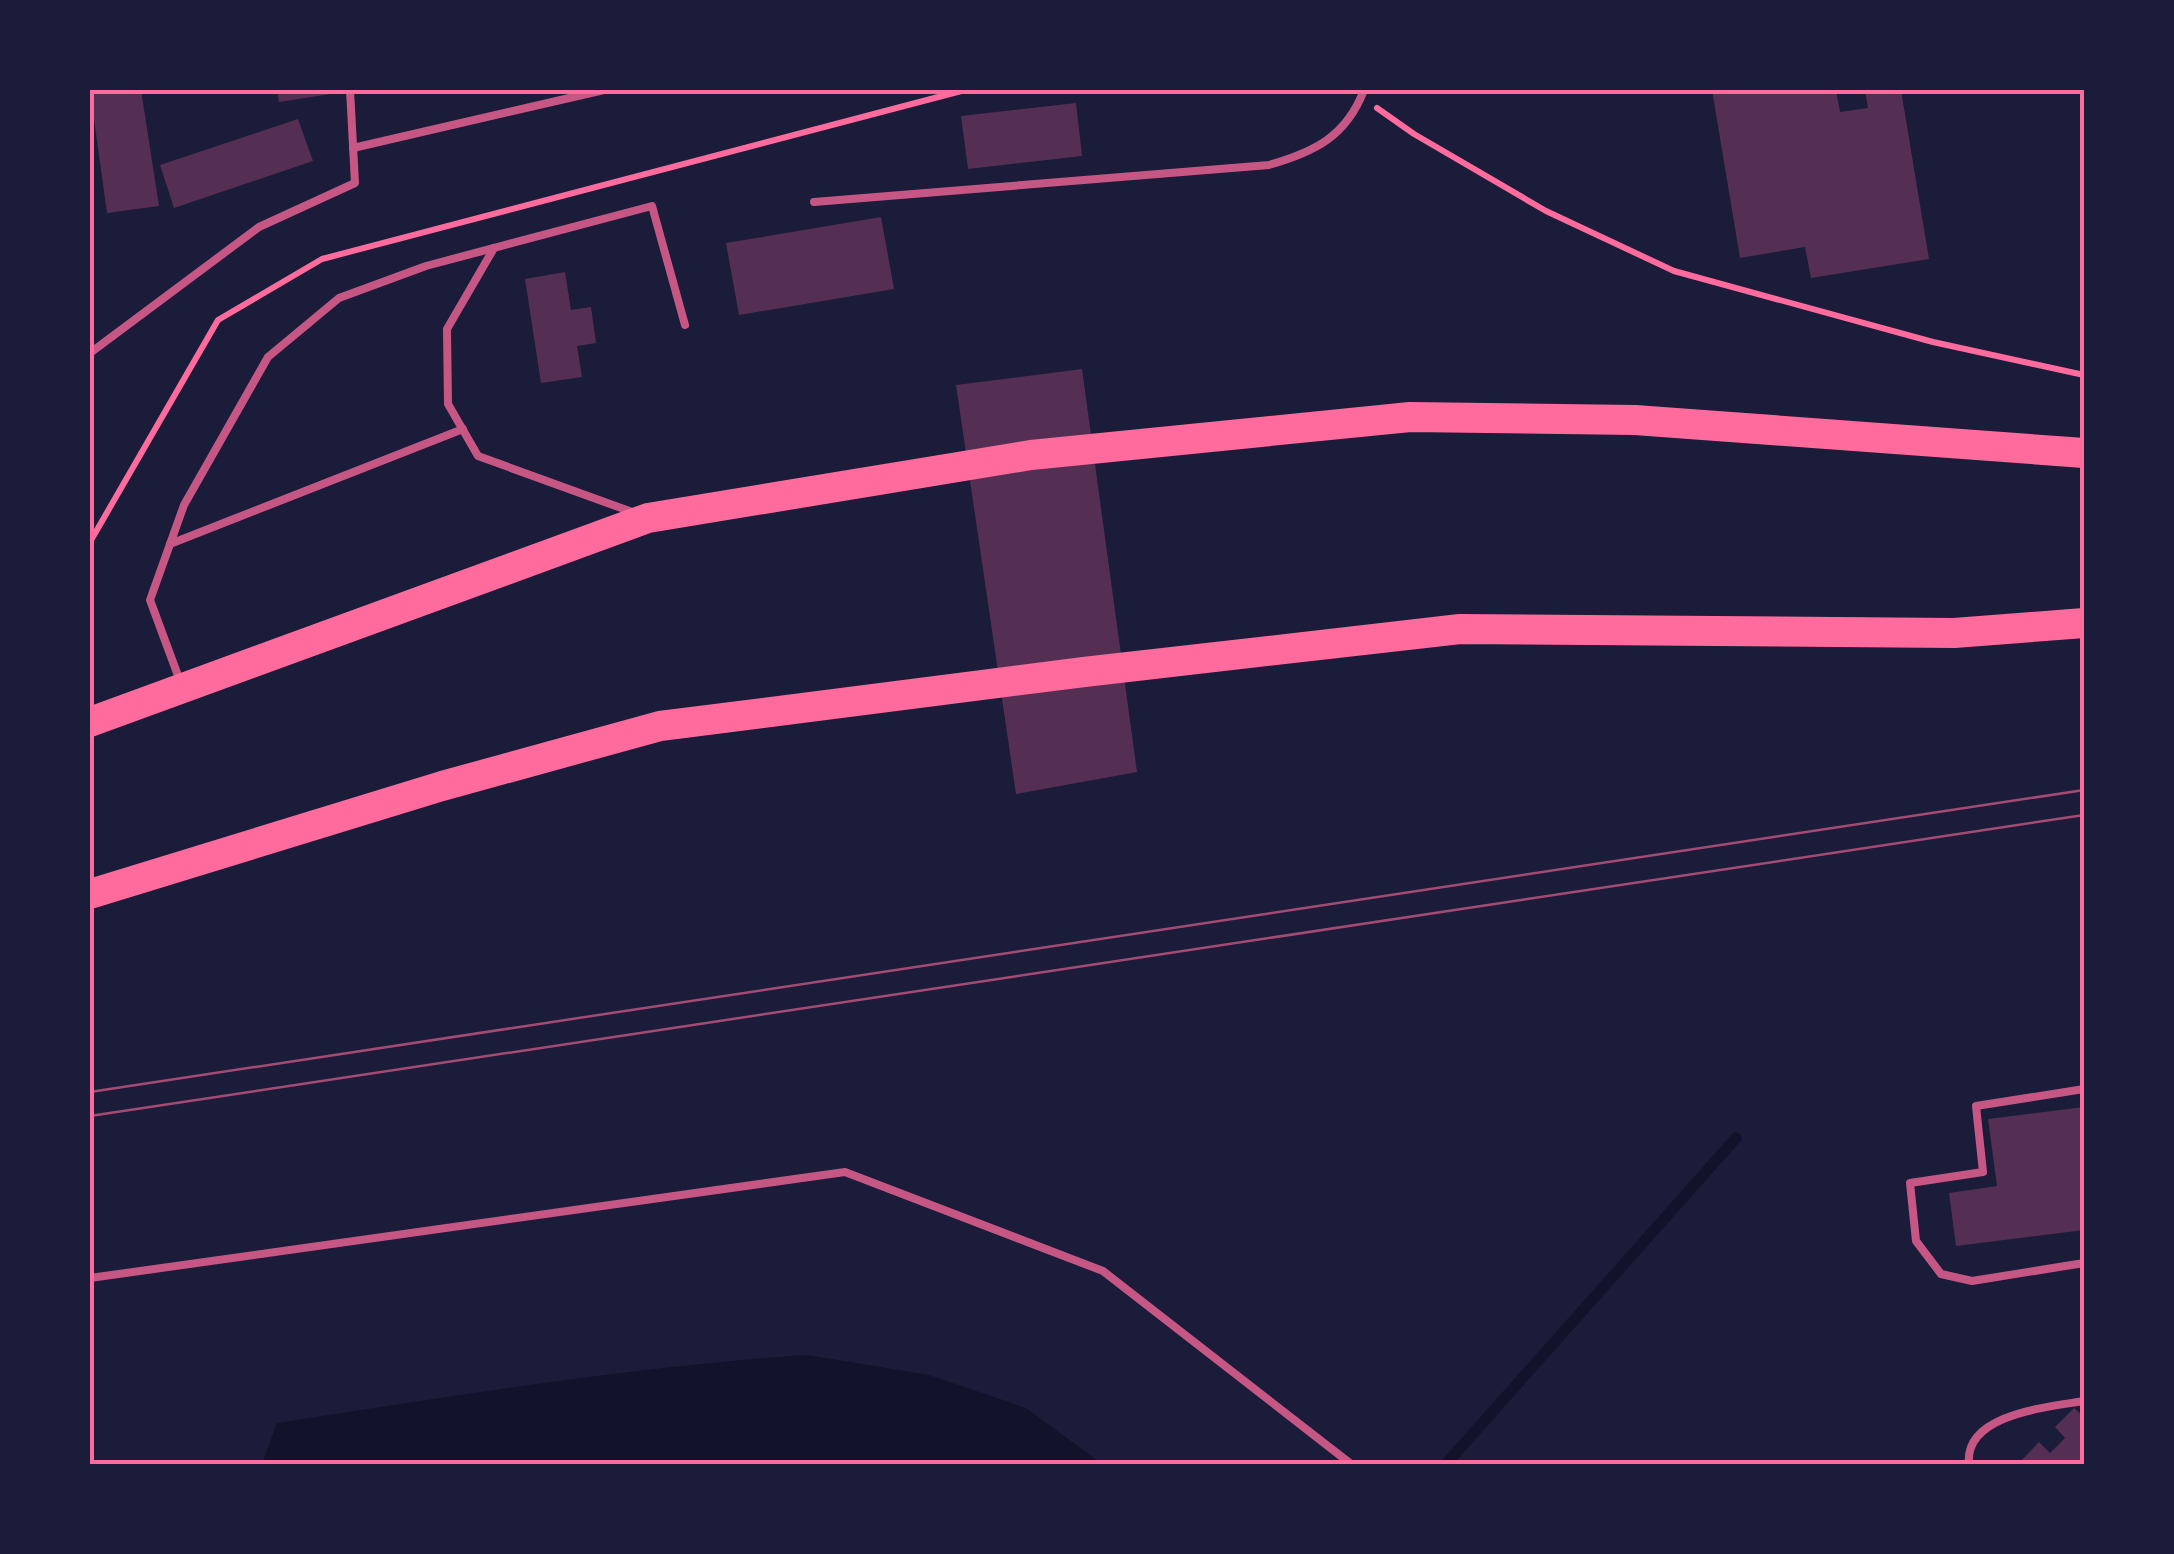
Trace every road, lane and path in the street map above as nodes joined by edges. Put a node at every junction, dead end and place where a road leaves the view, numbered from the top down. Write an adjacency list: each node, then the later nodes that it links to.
1 (350, 90): 5 (lane)
2 (604, 90): 5 (lane)
3 (1364, 90): 6 (lane)
4 (1367, 101): 10 (path)
5 (353, 148): 9 (lane)
6 (814, 202)
7 (494, 248): 8 (lane); 11 (lane); 14 (lane)
8 (684, 325)
9 (90, 353)
10 (2084, 376)
11 (462, 429): 13 (lane); 14 (lane)
12 (2084, 453): 13 (highway)
13 (648, 518): 16 (highway)
14 (170, 544): 16 (lane)
15 (2084, 623): 18 (highway)
16 (184, 690): 17 (highway)
17 (90, 722)
18 (90, 894)
19 (2084, 1089): 20 (lane)
20 (2084, 1263)
21 (90, 1278): 23 (lane)
22 (2084, 1401): 24 (lane)
23 (1352, 1464)
24 (1970, 1464)

